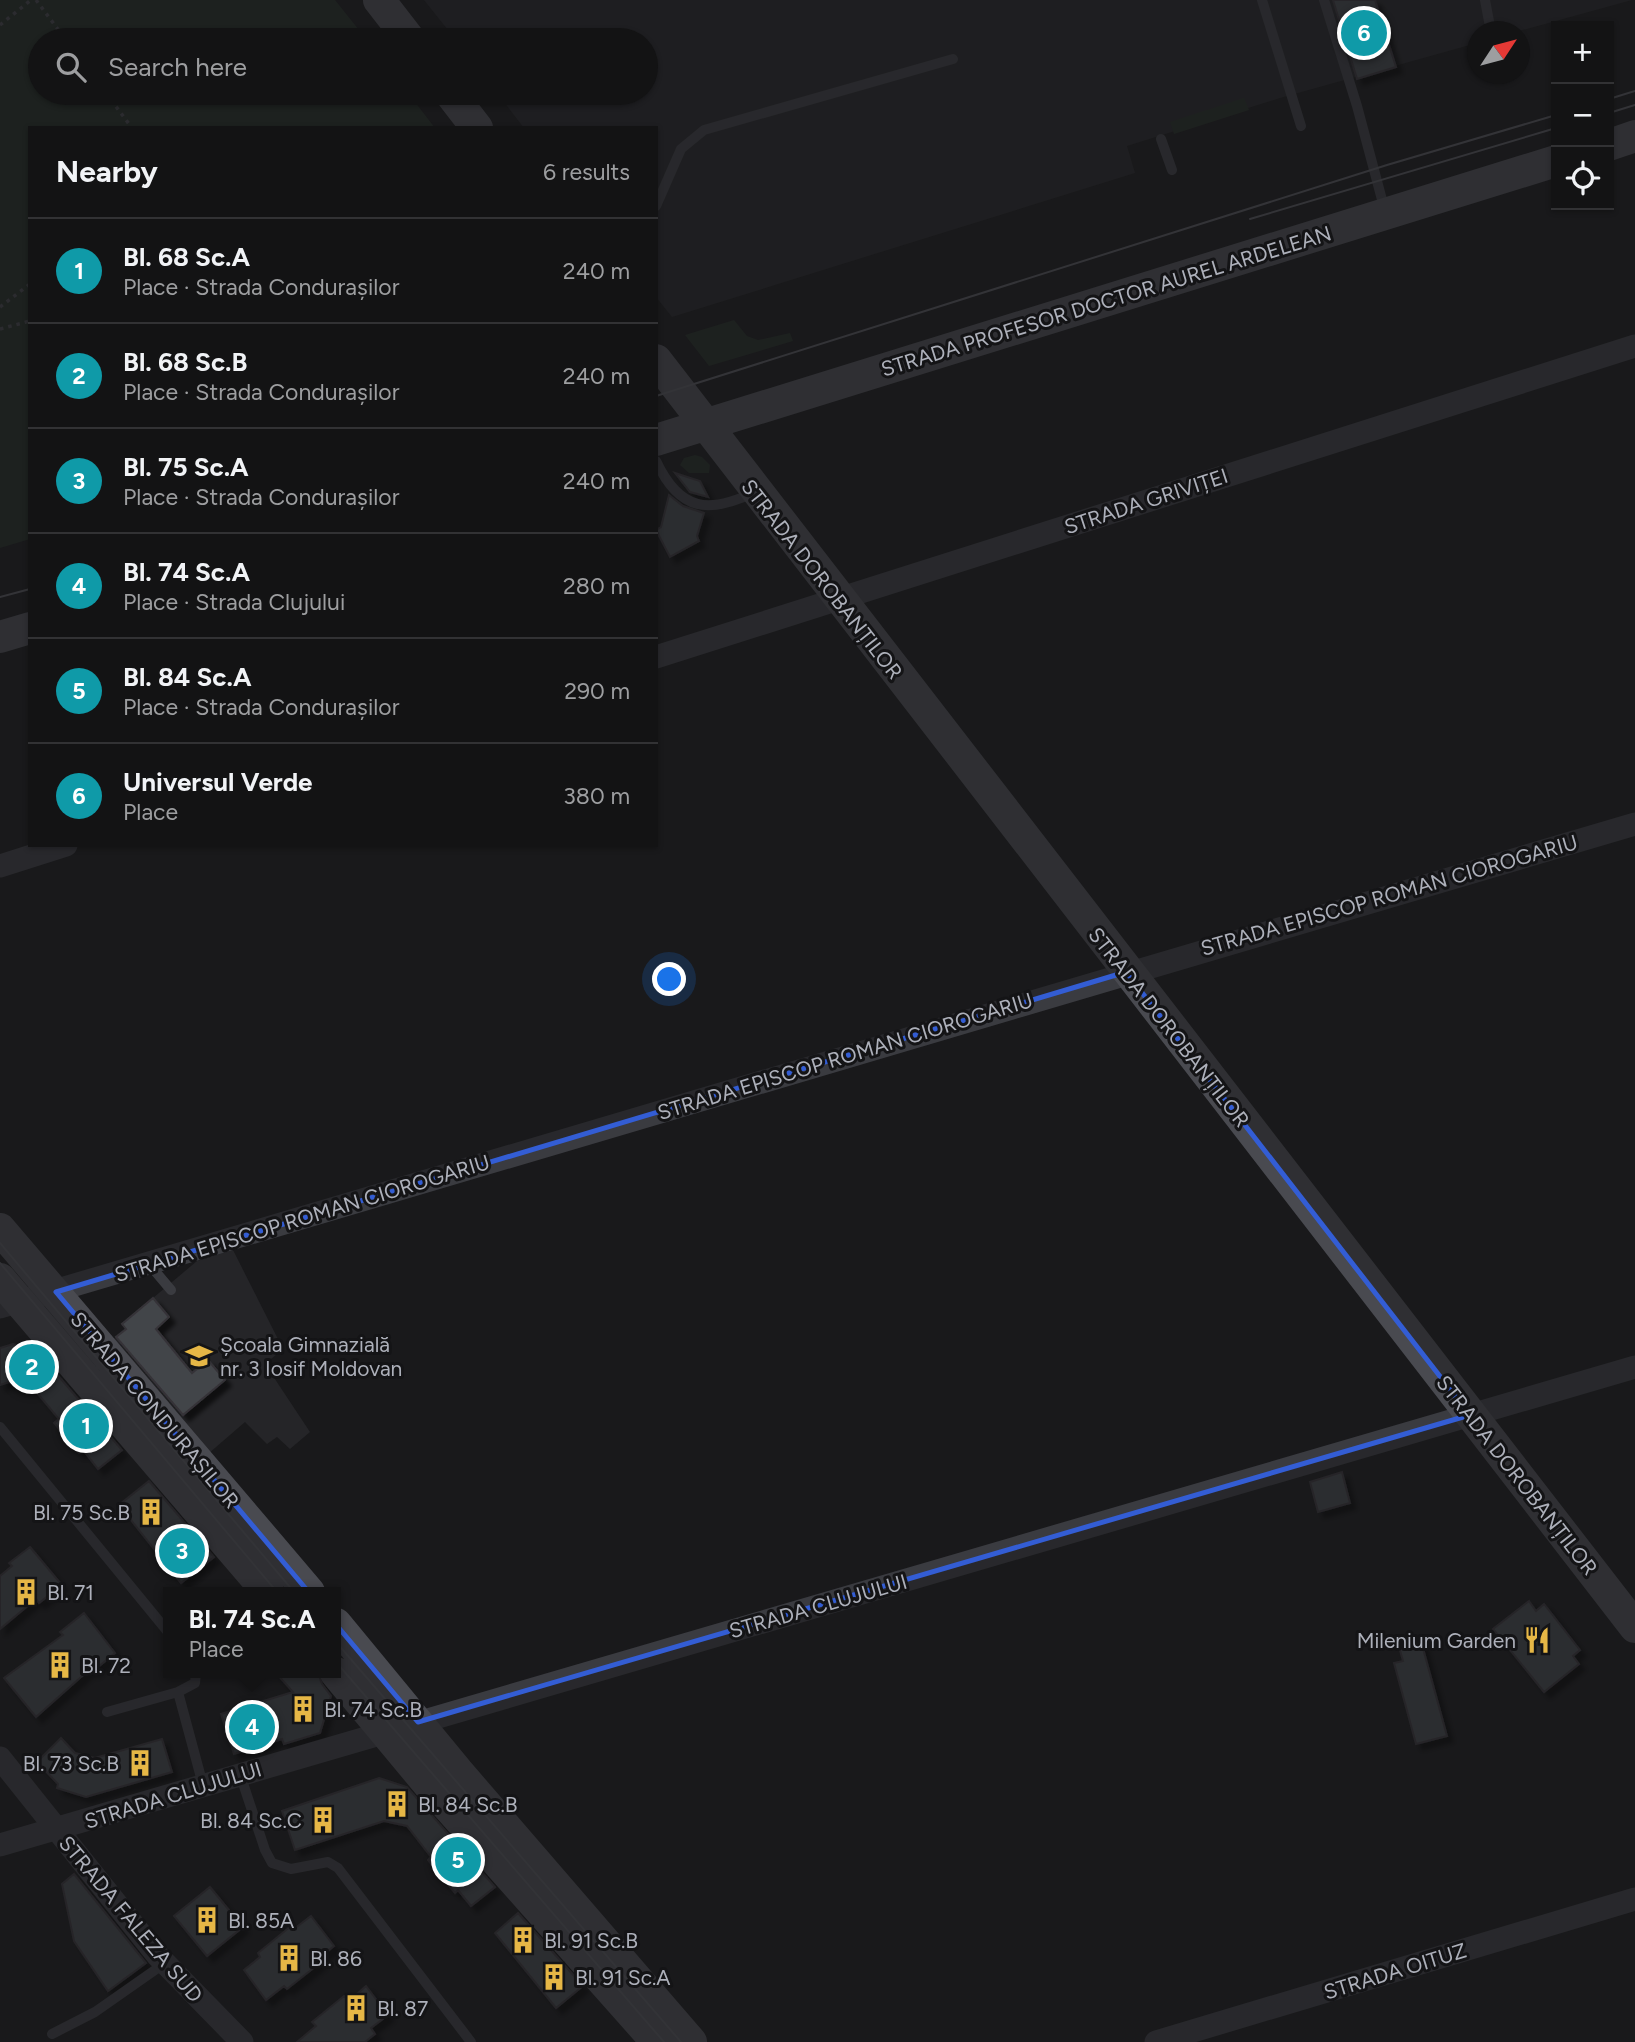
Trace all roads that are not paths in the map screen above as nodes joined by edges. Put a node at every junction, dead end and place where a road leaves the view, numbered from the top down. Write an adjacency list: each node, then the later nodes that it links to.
1 (379, 0): 6 (main road)
2 (1262, 0): 10 (lane)
3 (1324, 0): 17 (lane)
4 (1485, 0): 5 (lane)
5 (1489, 21)
6 (401, 28)
7 (953, 59): 16 (lane)
8 (459, 105): 9 (main road)
9 (475, 126)
10 (1300, 126)
11 (1635, 136): 13 (main road)
12 (1161, 139): 15 (lane)
13 (1614, 143)
14 (1551, 163): 17 (main road, STRADA PROFESOR DOCTOR AUREL ARDELEAN)
15 (1172, 170)
16 (658, 201)
17 (1386, 214): 20 (main road, STRADA PROFESOR DOCTOR AUREL ARDELEAN)
18 (1635, 346): 24 (street, STRADA GRIVIȚEI)
19 (658, 363): 20 (main road, STRADA DOROBANȚILOR)
20 (705, 426): 21 (main road, STRADA PROFESOR DOCTOR AUREL ARDELEAN); 23 (main road, STRADA DOROBANȚILOR)
21 (658, 439)
22 (658, 465): 23 (lane)
23 (755, 492): 24 (main road, STRADA DOROBANȚILOR)
24 (838, 599): 27 (street, STRADA GRIVIȚEI); 31 (main road, STRADA DOROBANȚILOR)
25 (28, 629): 26 (main road)
26 (0, 636)
27 (658, 656)
28 (1635, 824): 31 (street, STRADA EPISCOP ROMAN CIOROGARIU)
29 (60, 847): 30 (street)
30 (0, 866)
31 (1126, 972): 33 (street, STRADA EPISCOP ROMAN CIOROGARIU); 38 (main road, STRADA DOROBANȚILOR)
32 (0, 1229): 35 (main road, STRADA CONDURAȘILOR)
33 (149, 1264): 34 (lane); 35 (street, STRADA EPISCOP ROMAN CIOROGARIU)
34 (171, 1290)
35 (56, 1292): 36 (street, STRADA EPISCOP ROMAN CIOROGARIU); 41 (main road, STRADA CONDURAȘILOR)
36 (7, 1296): 40 (main road, STRADA CONDURAȘILOR)
37 (1635, 1367): 38 (street, STRADA CLUJULUI)
38 (1470, 1415): 43 (main road, STRADA DOROBANȚILOR); 49 (street, STRADA CLUJULUI)
39 (0, 1427): 42 (lane)
40 (264, 1587)
41 (305, 1587)
42 (163, 1626)
43 (1635, 1627)
44 (341, 1630): 49 (main road)
45 (196, 1678): 47 (lane)
46 (340, 1678): 50 (main road)
47 (178, 1692): 48 (lane); 53 (lane)
48 (107, 1712)
49 (418, 1723): 50 (street, STRADA CLUJULUI); 62 (main road)
50 (385, 1732): 52 (street, STRADA CLUJULUI); 61 (main road)
51 (0, 1758): 54 (street, STRADA FALEZA SUD)
52 (240, 1774): 53 (street, STRADA CLUJULUI); 60 (lane)
53 (203, 1785): 54 (street, STRADA CLUJULUI)
54 (55, 1830): 55 (street, STRADA CLUJULUI); 57 (street, STRADA FALEZA SUD)
55 (0, 1845)
56 (1635, 1899): 63 (street, STRADA OITUZ)
57 (165, 1963): 58 (lane); 59 (street, STRADA FALEZA SUD)
58 (52, 2034)
59 (242, 2042)
60 (471, 2042)
61 (657, 2042)
62 (691, 2042)
63 (1156, 2042)

